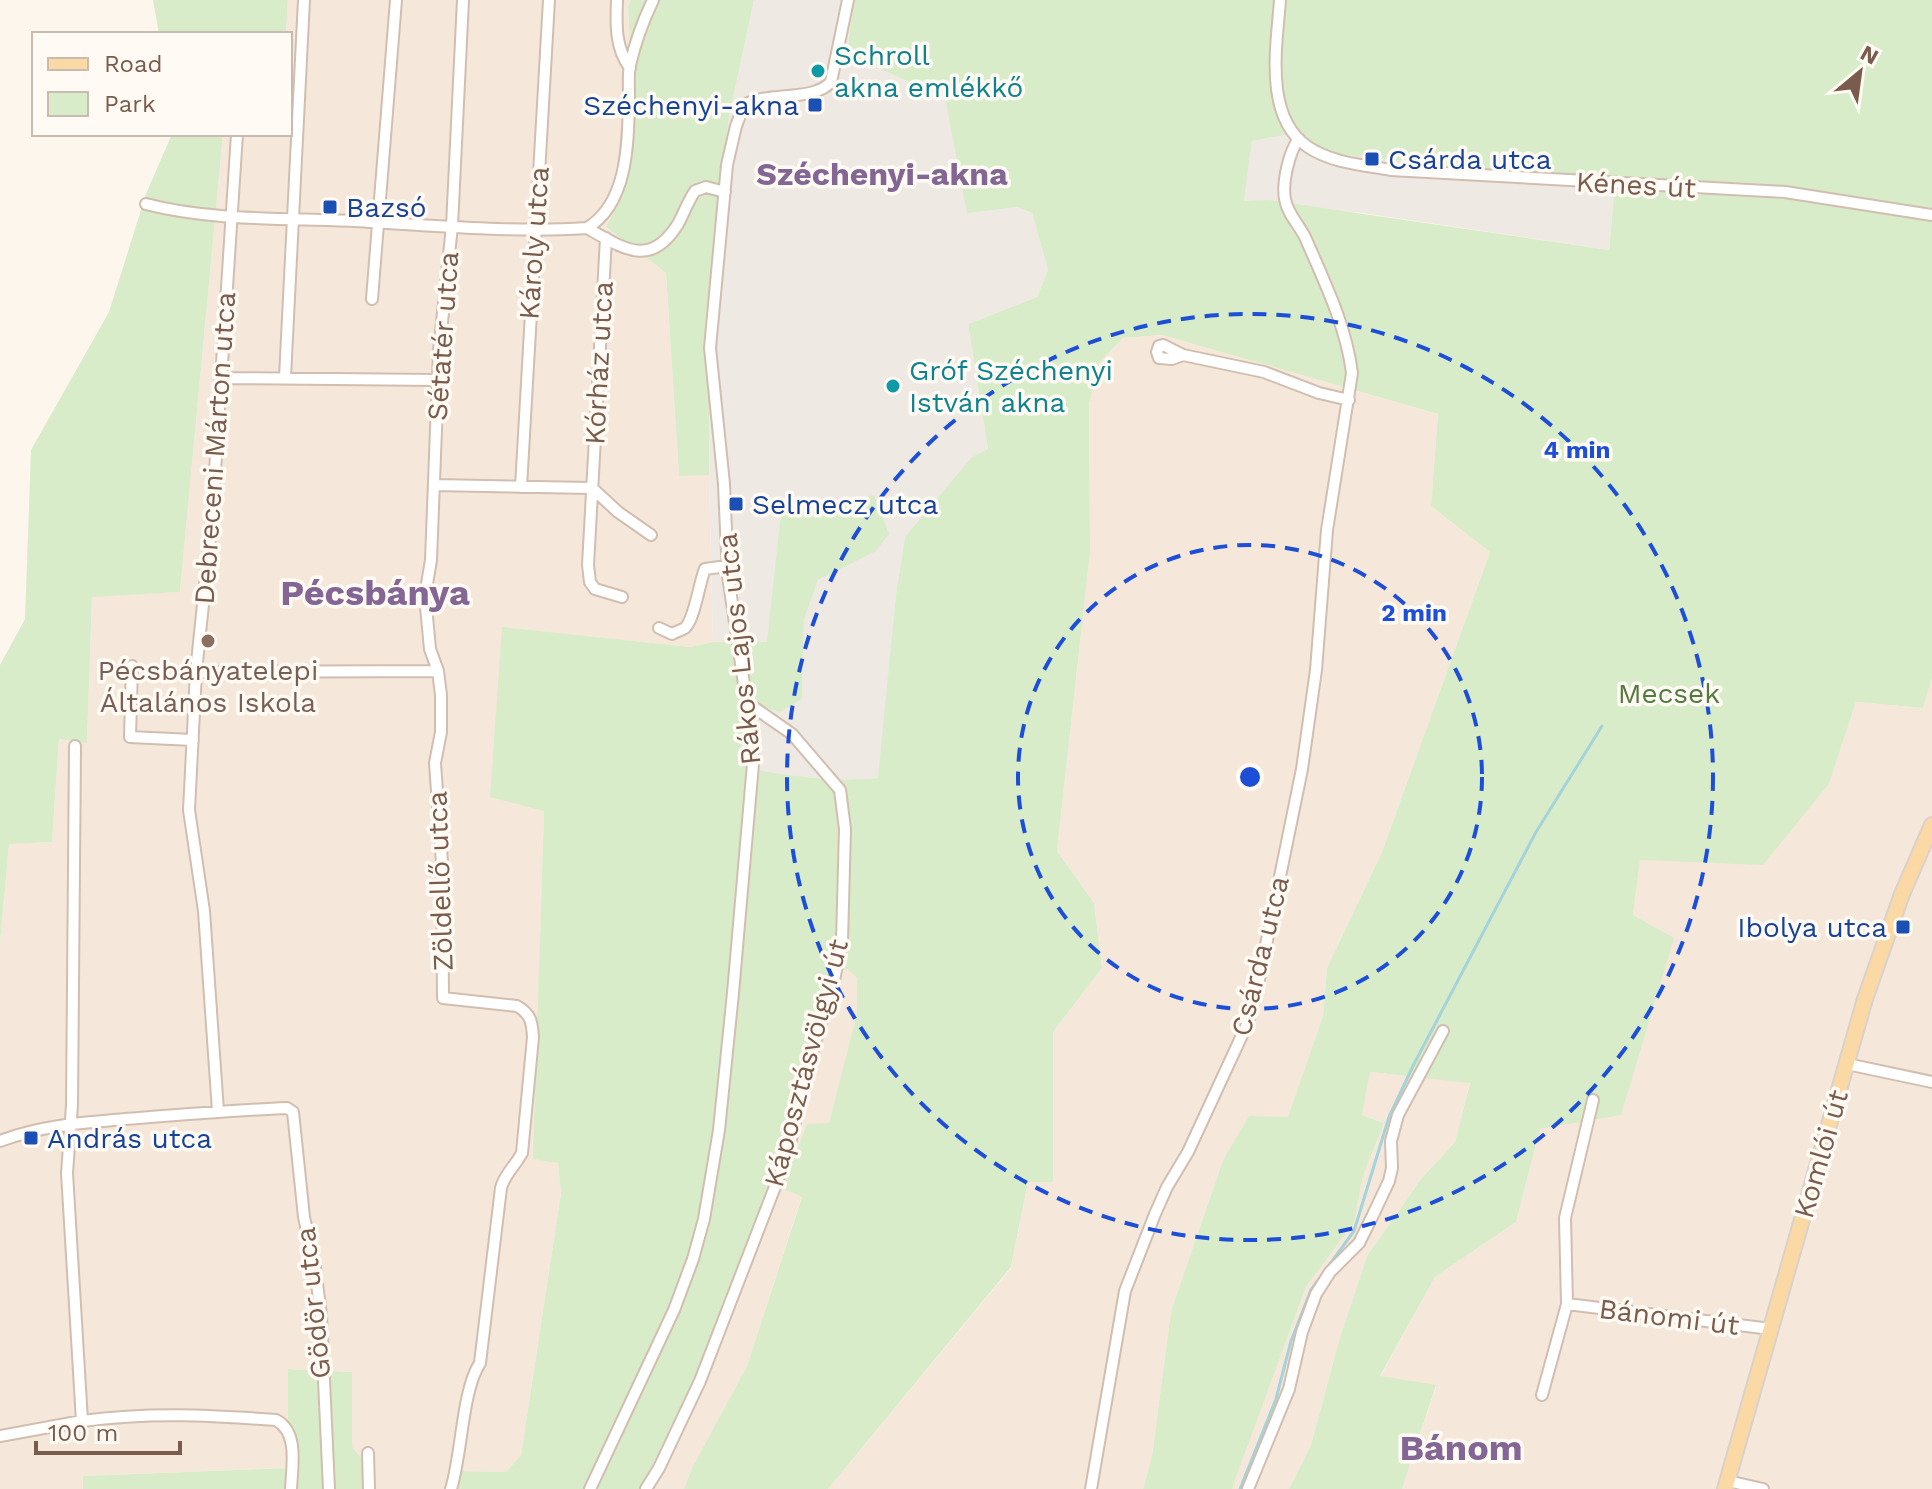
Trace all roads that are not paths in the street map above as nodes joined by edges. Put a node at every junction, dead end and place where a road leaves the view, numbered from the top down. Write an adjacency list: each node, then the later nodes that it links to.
1 (304, 0): 10 (street)
2 (396, 0): 18 (street)
3 (463, 0): 19 (street, Sétatér utca)
4 (549, 0): 20 (street, Károly utca)
5 (617, 0): 9 (street)
6 (653, 0): 9 (street)
7 (848, 0): 13 (street, Rákos Lajos utca)
8 (1280, 0): 12 (street)
9 (630, 68): 21 (street)
10 (294, 71): 17 (street)
11 (237, 136): 15 (street, Debreceni Márton utca)
12 (1299, 139): 16 (street, Kénes út); 28 (street, Csárda utca)
13 (725, 192): 22 (street); 33 (street, Rákos Lajos utca)
14 (146, 204): 15 (street)
15 (232, 215): 17 (street); 26 (street, Debreceni Márton utca)
16 (1932, 215)
17 (294, 218): 18 (street); 25 (street)
18 (377, 222): 19 (street); 23 (street)
19 (452, 226): 20 (street); 27 (street, Sétatér utca)
20 (536, 228): 21 (street); 30 (street, Károly utca)
21 (587, 228): 22 (street)
22 (606, 238): 31 (street, Kórház utca)
23 (372, 299)
24 (1183, 355): 28 (street)
25 (285, 377): 26 (street); 27 (street)
26 (220, 378): 38 (street, Debreceni Márton utca)
27 (438, 380): 29 (street, Sétatér utca)
28 (1349, 400): 63 (street, Csárda utca)
29 (434, 485): 30 (street); 37 (street, Sétatér utca)
30 (521, 487): 31 (street)
31 (592, 488): 32 (street); 34 (street)
32 (651, 535)
33 (727, 566): 35 (street); 39 (street, Rákos Lajos utca)
34 (622, 597)
35 (659, 628)
36 (132, 666): 40 (street)
37 (438, 671): 38 (street); 60 (street, Zöldellő utca)
38 (196, 672): 40 (street, Debreceni Márton utca)
39 (746, 702): 61 (street, Rákos Lajos utca); 62 (street, Káposztásvölgyi út)
40 (193, 740): 47 (street, Debreceni Márton utca)
41 (75, 746): 48 (street)
42 (1932, 825): 44 (main road, Komlói út)
43 (1443, 1031): 64 (street)
44 (1847, 1064): 45 (street); 51 (main road, Komlói út)
45 (1932, 1082)
46 (1593, 1100): 50 (street, Bánomi út)
47 (218, 1111): 48 (street); 58 (street, Gödör utca)
48 (70, 1123): 49 (street); 53 (street)
49 (0, 1141)
50 (1567, 1304): 51 (street, Bánomi út); 52 (street, Bánomi út)
51 (1771, 1329): 56 (main road, Komlói út)
52 (1542, 1395)
53 (82, 1421): 54 (street); 57 (street)
54 (0, 1436)
55 (368, 1453): 59 (street)
56 (1726, 1485): 65 (street)
57 (291, 1489)
58 (329, 1489)
59 (369, 1489)
60 (451, 1489)
61 (590, 1489)
62 (646, 1489)
63 (1091, 1489)
64 (1248, 1489)
65 (1763, 1489)

